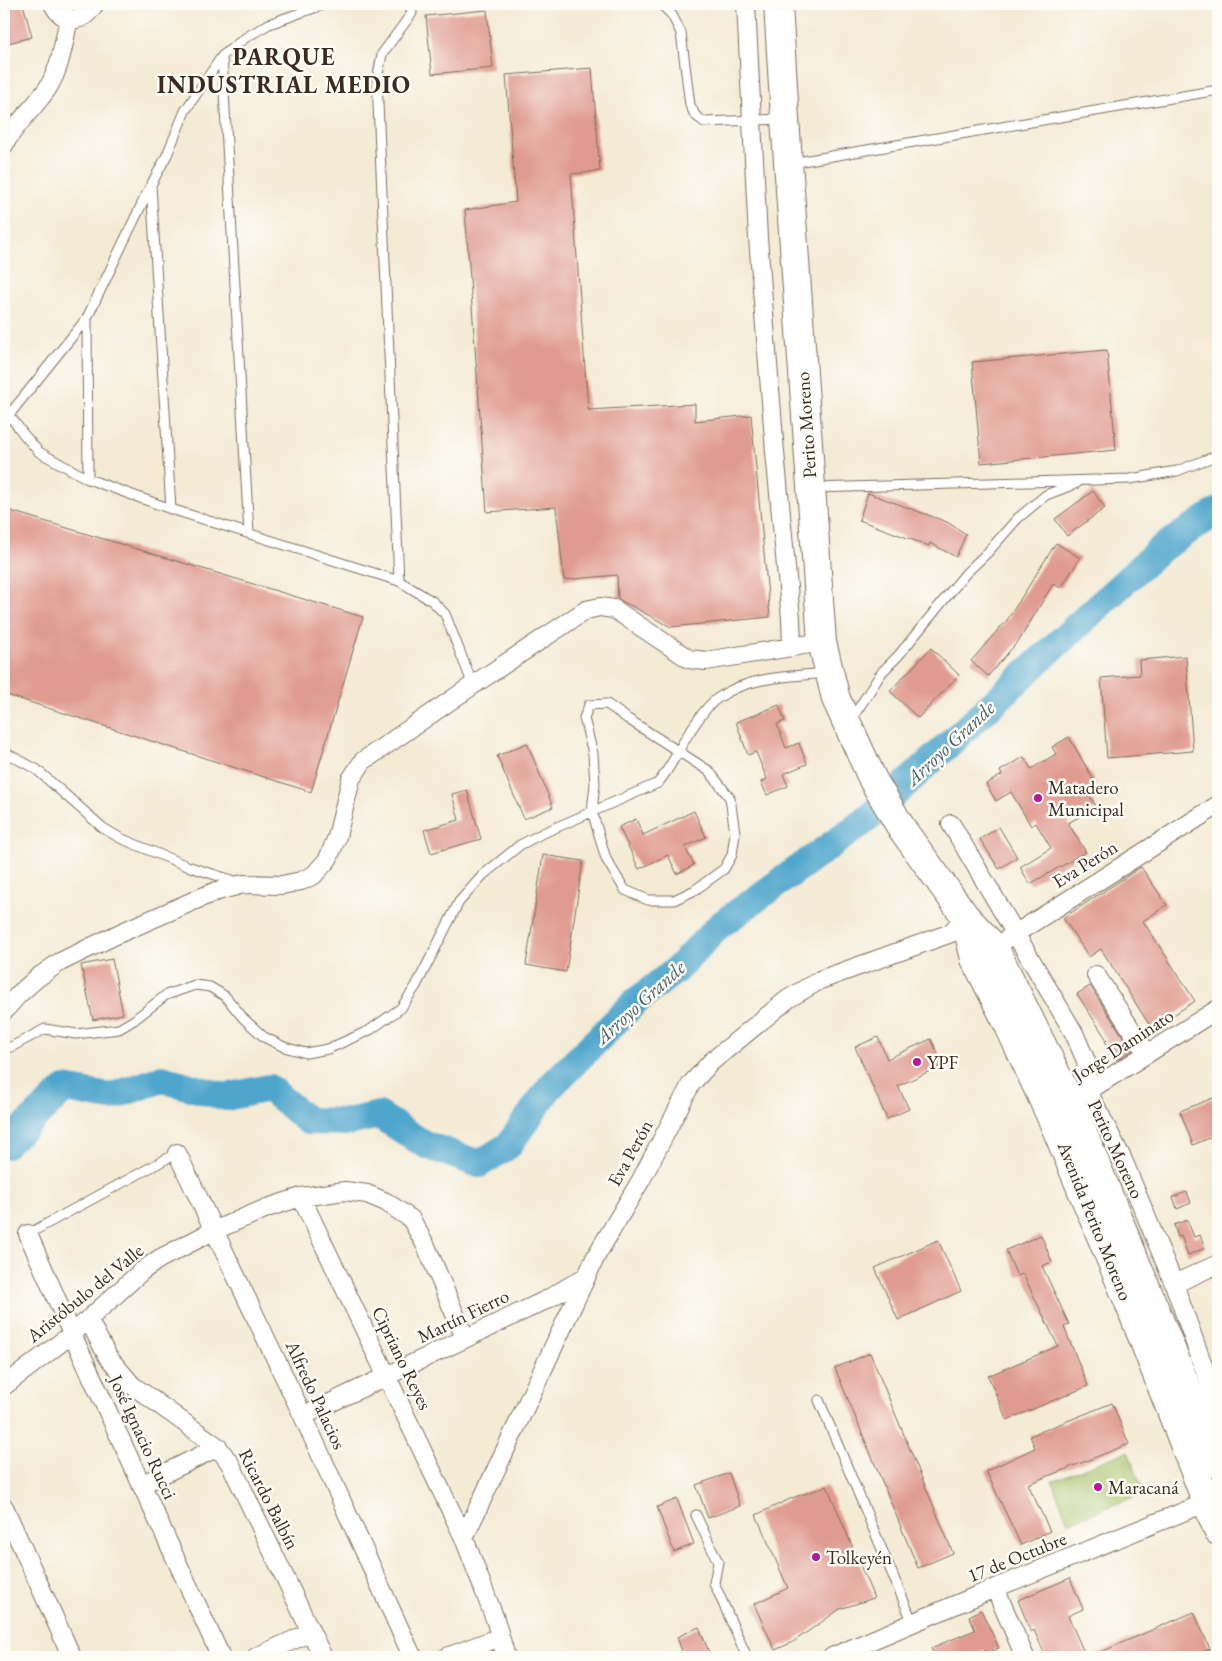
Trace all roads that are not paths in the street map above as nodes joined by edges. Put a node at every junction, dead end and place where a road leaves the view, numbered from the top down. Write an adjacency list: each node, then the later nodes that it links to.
1 (53, 4): 9 (street)
2 (95, 4): 9 (street)
3 (325, 4): 10 (lane)
4 (420, 4): 8 (lane)
5 (661, 4): 13 (lane)
6 (746, 4): 13 (street)
7 (781, 6): 12 (main road, Perito Moreno)
8 (411, 8): 25 (lane)
9 (69, 18): 14 (street)
10 (222, 56): 16 (lane); 24 (lane)
11 (1218, 90): 15 (lane)
12 (785, 119): 13 (lane); 15 (main road, Perito Moreno)
13 (752, 120): 27 (street)
14 (4, 145)
15 (788, 164): 22 (main road, Perito Moreno)
16 (151, 184): 17 (lane); 23 (lane)
17 (88, 318): 18 (lane); 20 (lane)
18 (6, 419): 20 (lane)
19 (1218, 455): 21 (lane)
20 (88, 479): 23 (lane)
21 (1083, 480): 22 (lane); 30 (lane)
22 (810, 488): 26 (main road, Perito Moreno)
23 (171, 510): 24 (lane)
24 (249, 534): 25 (lane)
25 (399, 581): 29 (lane)
26 (822, 642): 27 (street); 28 (main road, Perito Moreno)
27 (792, 646): 29 (street)
28 (828, 672): 30 (main road, Perito Moreno); 31 (lane)
29 (473, 685): 37 (street)
30 (847, 726): 36 (main road, Perito Moreno)
31 (678, 751): 34 (lane); 34 (lane); 34 (lane)
32 (4, 752): 37 (lane)
33 (1218, 806): 39 (street, Eva Perón)
34 (592, 811): 44 (lane)
35 (951, 824): 39 (street, Perito Moreno)
36 (902, 829): 38 (main road, Avenida Perito Moreno)
37 (243, 884): 43 (street)
38 (964, 916): 40 (main road, Avenida Perito Moreno); 52 (street, Eva Perón)
39 (1016, 933): 40 (street, Eva Perón); 46 (street, Perito Moreno)
40 (984, 953): 46 (main road, Avenida Perito Moreno)
41 (1096, 975): 45 (street)
42 (1218, 1009): 45 (street, Jorge Daminato)
43 (4, 1011)
44 (11, 1047)
45 (1147, 1054): 46 (street, Jorge Daminato)
46 (1071, 1105): 53 (street, Perito Moreno); 63 (main road, Avenida Perito Moreno); 65 (main road, Avenida Perito Moreno)
47 (177, 1153): 49 (street, Alfredo Palacios); 50 (lane)
48 (301, 1197): 49 (street, Aristóbulo del Valle); 56 (street, Aristóbulo del Valle); 57 (street, Cipriano Reyes)
49 (214, 1231): 54 (street, Aristóbulo del Valle); 61 (street, Alfredo Palacios)
50 (28, 1234): 55 (street, José Ignacio Rucci)
51 (1218, 1264): 53 (street)
52 (585, 1277): 56 (street, Martín Fierro); 69 (street, Eva Perón)
53 (1174, 1284): 59 (street, Perito Moreno)
54 (88, 1319): 55 (street, Aristóbulo del Valle); 62 (street, Ricardo Balbín)
55 (72, 1334): 58 (street, Aristóbulo del Valle); 64 (street, José Ignacio Rucci)
56 (465, 1338): 57 (street, Martín Fierro)
57 (387, 1376): 61 (street, Martín Fierro); 69 (street, Cipriano Reyes)
58 (4, 1386)
59 (1217, 1398)
60 (819, 1400): 71 (lane)
61 (303, 1416): 78 (street, Alfredo Palacios)
62 (218, 1446): 64 (street); 72 (street, Ricardo Balbín)
63 (1218, 1464)
64 (141, 1484): 75 (street, José Ignacio Rucci)
65 (1213, 1500): 68 (main road, Avenida Perito Moreno); 70 (street, 17 de Octubre)
66 (4, 1508): 74 (street)
67 (696, 1515): 81 (lane)
68 (1218, 1531)
69 (464, 1538): 73 (street, Cipriano Reyes)
70 (995, 1588): 71 (street, 17 de Octubre); 83 (street)
71 (913, 1623): 82 (street, 17 de Octubre)
72 (311, 1632): 76 (street); 77 (street, Ricardo Balbín)
73 (500, 1637): 79 (street); 80 (street, Cipriano Reyes)
74 (72, 1657)
75 (221, 1657)
76 (256, 1657)
77 (323, 1657)
78 (414, 1657)
79 (447, 1657)
80 (506, 1657)
81 (747, 1657)
82 (832, 1657)
83 (1026, 1657)

